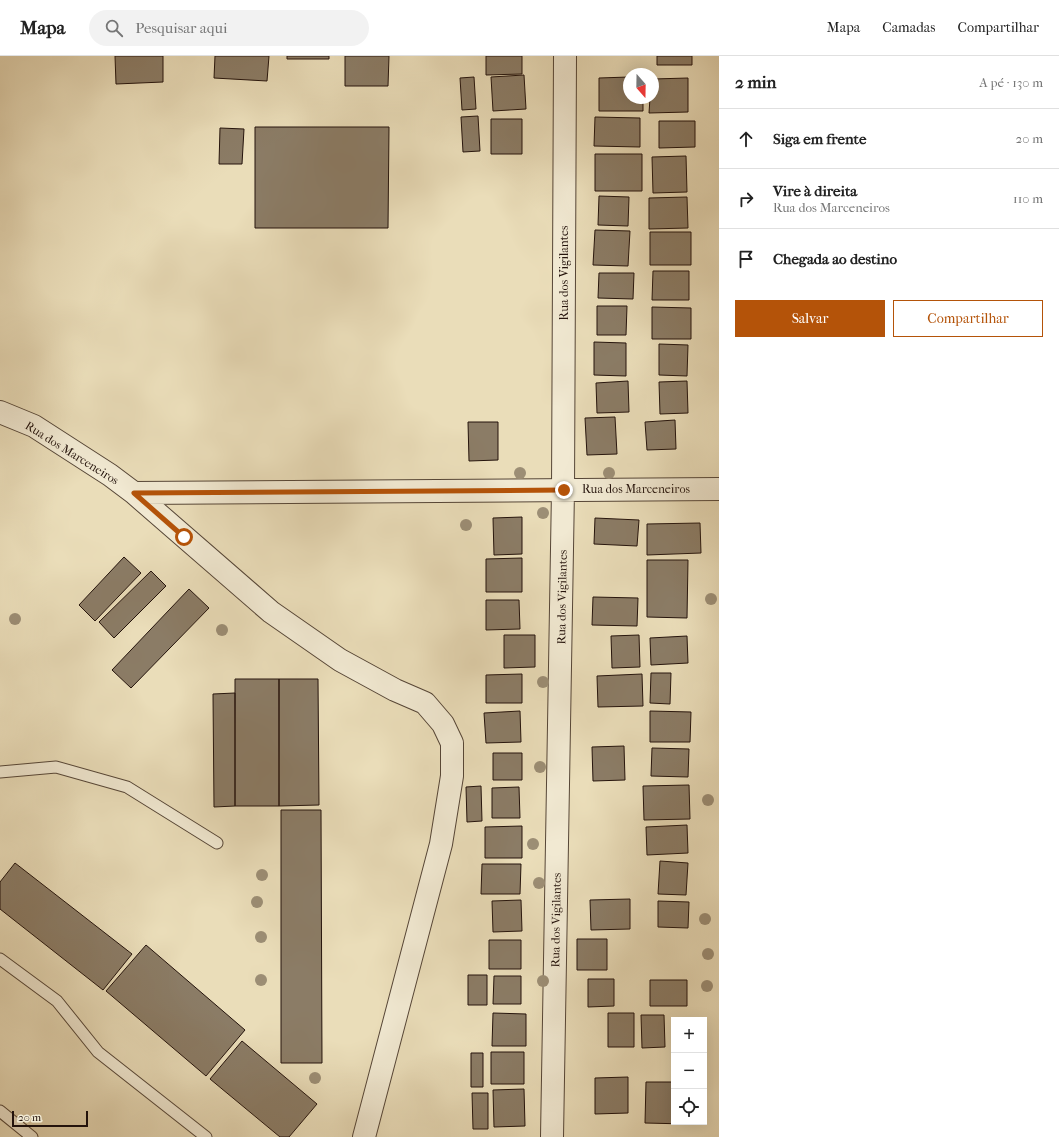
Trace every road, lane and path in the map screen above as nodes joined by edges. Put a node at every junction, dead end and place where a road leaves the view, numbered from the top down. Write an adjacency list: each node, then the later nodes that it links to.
1 (565, 56): 4 (street, Rua dos Vigilantes)
2 (0, 412): 5 (street, Rua dos Marceneiros)
3 (719, 489): 4 (street, Rua dos Marceneiros)
4 (564, 490): 5 (street, Rua dos Marceneiros); 13 (street, Rua dos Vigilantes)
5 (134, 493): 12 (street)
6 (0, 772): 7 (lane)
7 (217, 843)
8 (0, 959): 11 (lane)
9 (0, 1111): 10 (lane)
10 (32, 1137)
11 (206, 1137)
12 (364, 1137)
13 (552, 1137)

